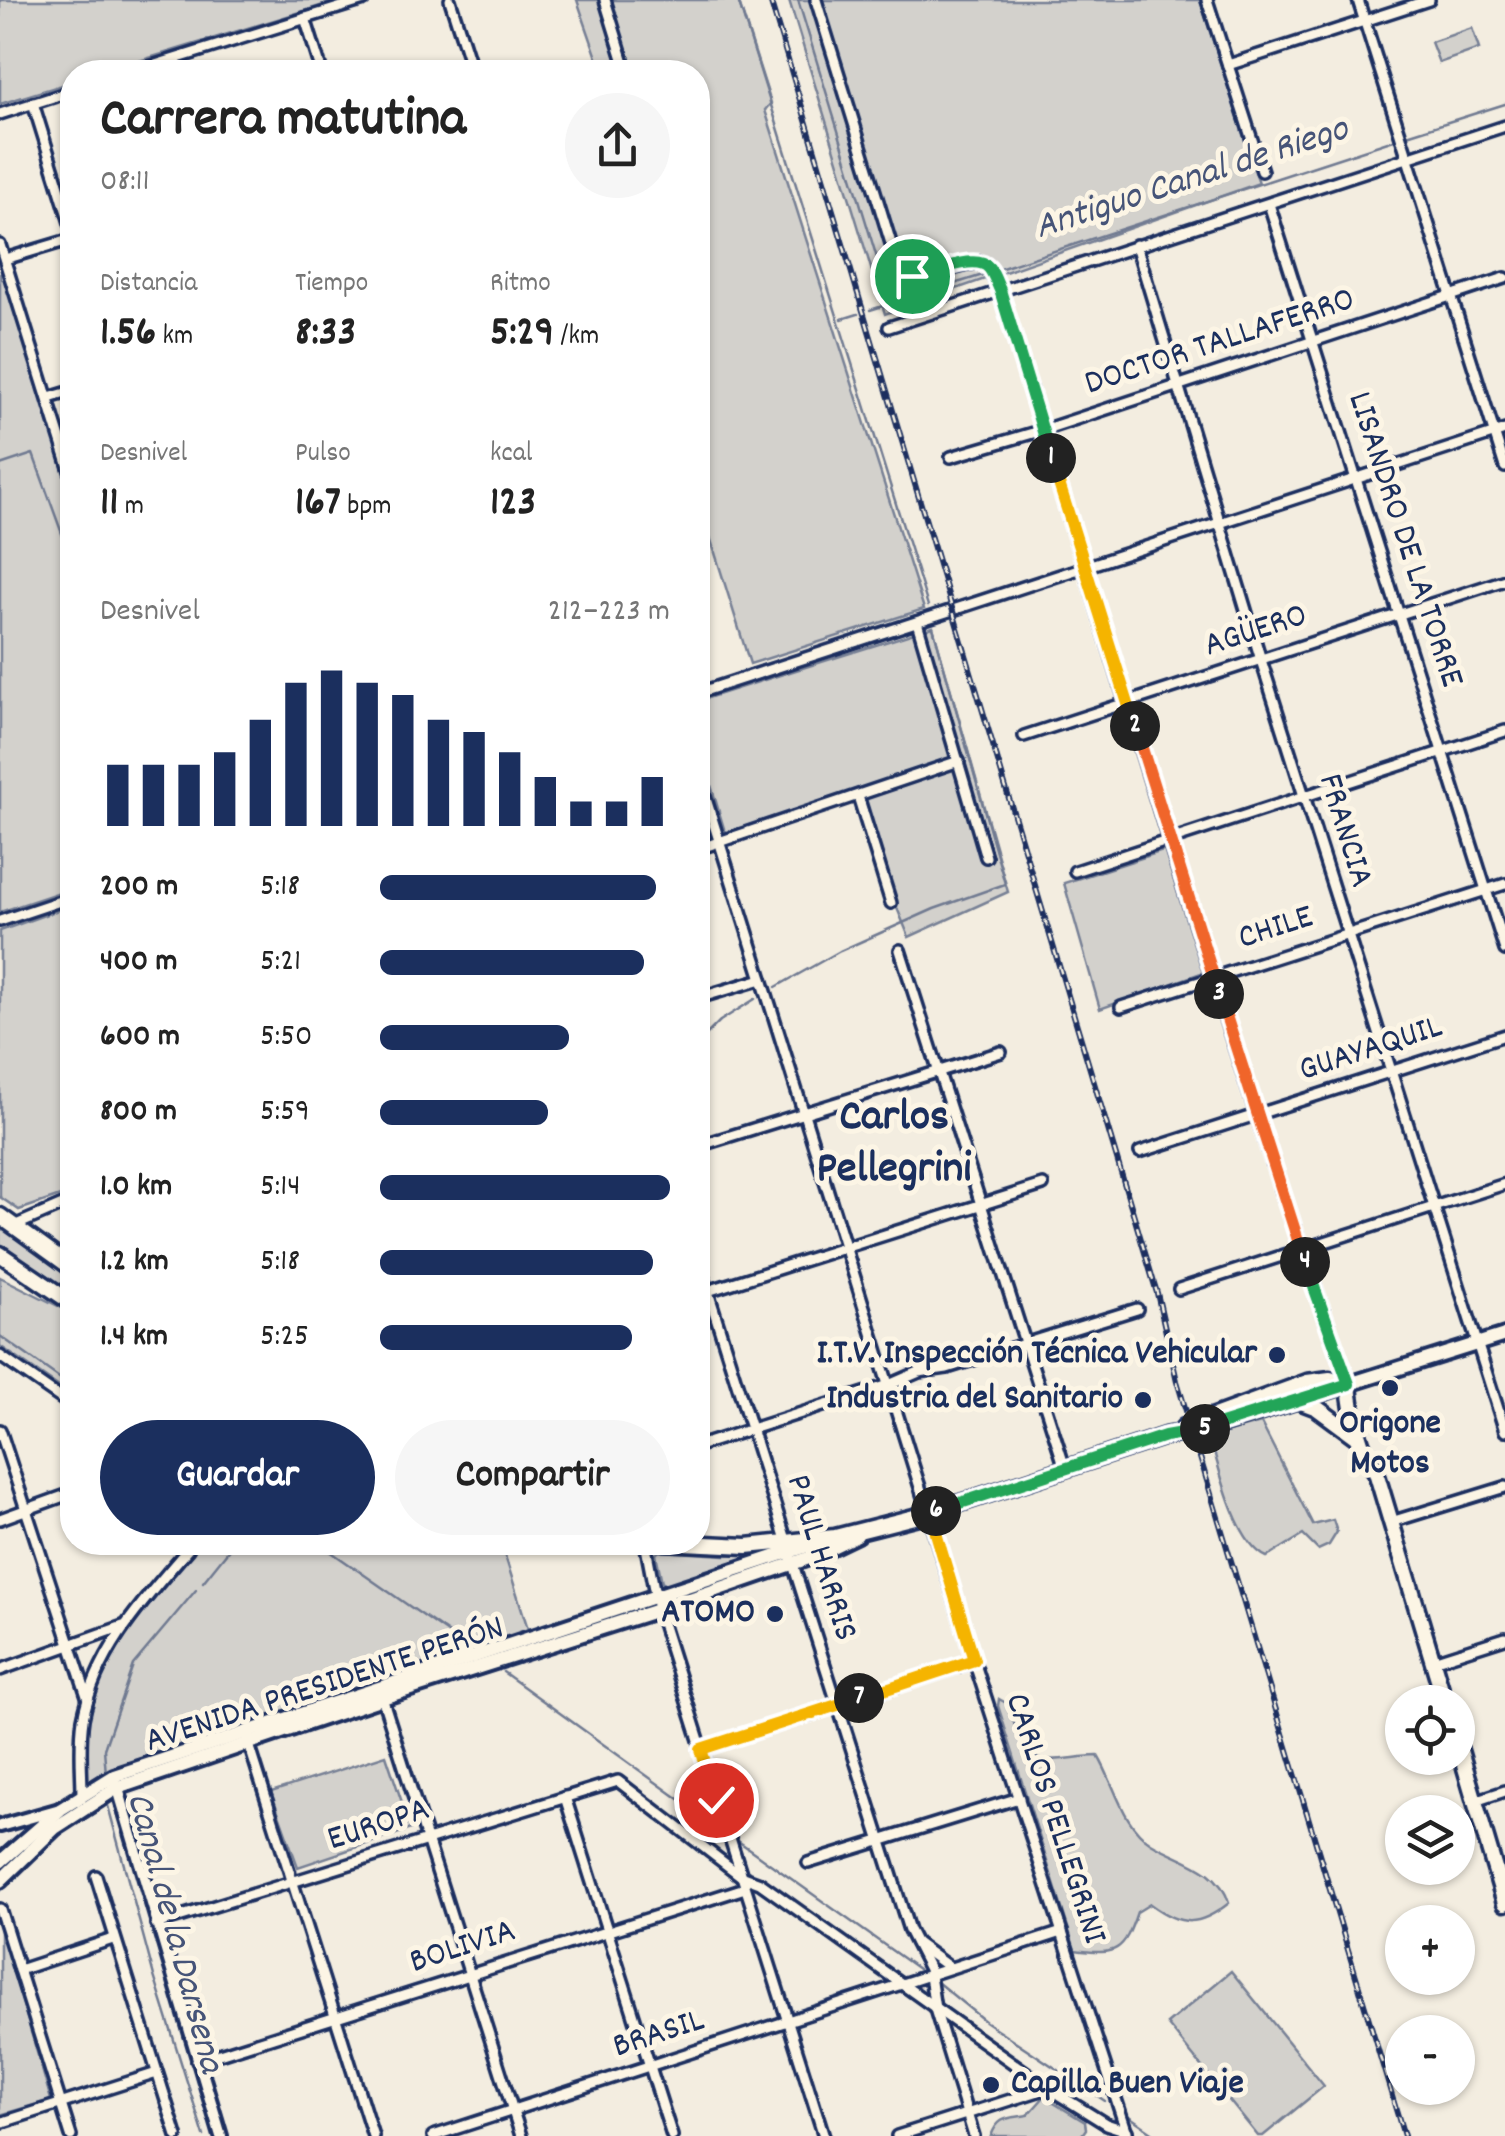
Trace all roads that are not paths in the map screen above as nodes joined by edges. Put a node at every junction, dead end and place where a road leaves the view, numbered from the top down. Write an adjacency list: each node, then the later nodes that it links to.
1 (364, 0): 8 (street)
2 (450, 0): 12 (street)
3 (605, 0): 13 (street)
4 (816, 0): 28 (street)
5 (1208, 0): 14 (street)
6 (1358, 0): 9 (street)
7 (1429, 0): 9 (street)
8 (305, 18): 10 (street); 11 (street)
9 (1365, 20): 14 (street); 19 (street)
10 (174, 60)
11 (318, 60)
12 (469, 60)
13 (623, 60)
14 (1228, 64): 20 (street)
15 (60, 95): 16 (street)
16 (34, 103): 17 (street); 21 (street)
17 (0, 114)
18 (1505, 126): 19 (street)
19 (1408, 158): 22 (street); 29 (street)
20 (1262, 171)
21 (60, 189)
22 (1268, 204): 25 (street); 31 (street, LISANDRO DE LA TORRE)
23 (60, 243): 26 (street)
24 (0, 245): 26 (street)
25 (1136, 245): 28 (street); 32 (street, FRANCIA)
26 (5, 260): 34 (street)
27 (1505, 278): 29 (street, DOCTOR TALLAFERRO)
28 (1000, 290): 30 (street); 35 (street)
29 (1451, 295): 31 (street, DOCTOR TALLAFERRO); 36 (street)
30 (889, 327)
31 (1312, 341): 32 (street, DOCTOR TALLAFERRO); 40 (street, LISANDRO DE LA TORRE)
32 (1179, 386): 35 (street, DOCTOR TALLAFERRO); 41 (street, FRANCIA)
33 (60, 395): 34 (street)
34 (49, 398): 37 (street)
35 (1043, 430): 38 (street, DOCTOR TALLAFERRO); 42 (street)
36 (1500, 432): 39 (street); 40 (street)
37 (60, 435)
38 (951, 458)
39 (1505, 467)
40 (1356, 479): 41 (street); 44 (street, LISANDRO DE LA TORRE)
41 (1220, 524): 42 (street); 46 (street, FRANCIA)
42 (1085, 568): 45 (street); 48 (street)
43 (1505, 580): 44 (street, AGÜERO)
44 (1399, 616): 46 (street, AGÜERO); 51 (street, LISANDRO DE LA TORRE)
45 (916, 622): 47 (street); 52 (street)
46 (1260, 660): 48 (street, AGÜERO); 54 (street, FRANCIA)
47 (710, 689)
48 (1128, 702): 50 (street, AGÜERO); 56 (street)
49 (1505, 731): 51 (street)
50 (1024, 736)
51 (1442, 751): 54 (street); 62 (street, LISANDRO DE LA TORRE)
52 (958, 761): 53 (street); 59 (street)
53 (858, 796): 57 (street); 64 (street)
54 (1305, 796): 56 (street); 66 (street, FRANCIA)
55 (710, 811): 57 (street, CARLOS PELLEGRINI)
56 (1169, 840): 60 (street); 70 (street)
57 (720, 842): 58 (street); 69 (street, CARLOS PELLEGRINI)
58 (710, 845)
59 (986, 857)
60 (1074, 871)
61 (1505, 884): 62 (street, CHILE)
62 (1486, 890): 66 (street, CHILE); 68 (street, LISANDRO DE LA TORRE)
63 (60, 901): 65 (street)
64 (890, 903)
65 (0, 922)
66 (1347, 935): 70 (street, CHILE); 76 (street, FRANCIA)
67 (900, 950): 75 (street)
68 (1505, 950)
69 (762, 978): 71 (street); 77 (street, CARLOS PELLEGRINI)
70 (1214, 978): 72 (street, CHILE); 78 (street)
71 (710, 994)
72 (1121, 1007)
73 (1505, 1035): 76 (street, GUAYAQUIL)
74 (1002, 1052): 75 (street)
75 (940, 1072): 77 (street); 83 (street)
76 (1391, 1072): 78 (street, GUAYAQUIL); 84 (street, FRANCIA)
77 (804, 1113): 79 (street); 88 (street, CARLOS PELLEGRINI)
78 (1258, 1116): 80 (street, GUAYAQUIL); 89 (street)
79 (710, 1142)
80 (1140, 1152)
81 (1505, 1184): 84 (street)
82 (1043, 1185): 83 (street)
83 (981, 1204): 88 (street); 98 (street)
84 (1436, 1206): 89 (street); 99 (street, FRANCIA)
85 (60, 1207): 87 (street)
86 (0, 1216): 87 (main road)
87 (14, 1226): 91 (main road)
88 (847, 1247): 93 (street); 104 (street, CARLOS PELLEGRINI)
89 (1301, 1249): 92 (street); 103 (street)
90 (0, 1254): 94 (main road)
91 (60, 1259)
92 (1179, 1288)
93 (710, 1290)
94 (60, 1295)
95 (1137, 1309): 98 (street)
96 (710, 1315): 108 (street, PAUL HARRIS)
97 (1505, 1335): 99 (main road, AVENIDA PRESIDENTE PERÓN)
98 (1026, 1342): 104 (street); 113 (street)
99 (1477, 1344): 103 (main road, AVENIDA PRESIDENTE PERÓN); 109 (street, FRANCIA)
100 (0, 1356): 101 (street)
101 (11, 1364): 102 (street); 105 (street)
102 (0, 1368)
103 (1349, 1384): 106 (main road, AVENIDA PRESIDENTE PERÓN); 110 (main road, AVENIDA PRESIDENTE PERÓN); 112 (main road); 114 (main road)
104 (889, 1385): 108 (street); 118 (street, CARLOS PELLEGRINI)
105 (60, 1398)
106 (1296, 1400): 110 (main road, AVENIDA PRESIDENTE PERÓN); 112 (main road)
107 (0, 1430): 117 (street)
108 (751, 1430): 111 (street); 123 (street, PAUL HARRIS)
109 (1505, 1431)
110 (1165, 1436): 113 (main road, AVENIDA PRESIDENTE PERÓN)
111 (710, 1442)
112 (1363, 1444): 114 (main road)
113 (1065, 1468): 118 (main road, AVENIDA PRESIDENTE PERÓN)
114 (1376, 1472): 120 (main road)
115 (1505, 1487): 120 (street)
116 (60, 1497): 117 (street)
117 (26, 1510): 119 (street); 131 (street)
118 (930, 1513): 121 (main road, AVENIDA PRESIDENTE PERÓN); 132 (street, CARLOS PELLEGRINI)
119 (0, 1518)
120 (1391, 1522): 133 (main road)
121 (868, 1530): 123 (main road, AVENIDA PRESIDENTE PERÓN); 123 (main road, AVENIDA PRESIDENTE PERÓN)
122 (710, 1544): 123 (main road)
123 (790, 1554): 126 (main road, AVENIDA PRESIDENTE PERÓN); 127 (main road, AVENIDA PRESIDENTE PERÓN); 138 (street, PAUL HARRIS)
124 (179, 1555): 128 (street)
125 (647, 1555): 126 (street)
126 (654, 1596): 127 (street); 130 (main road, AVENIDA PRESIDENTE PERÓN)
127 (658, 1610): 130 (main road, AVENIDA PRESIDENTE PERÓN); 140 (street)
128 (123, 1626): 131 (street); 137 (street)
129 (1505, 1638): 133 (street)
130 (532, 1643): 136 (main road, AVENIDA PRESIDENTE PERÓN)
131 (71, 1646): 134 (street); 137 (street)
132 (974, 1660): 138 (street); 144 (street, CARLOS PELLEGRINI)
133 (1433, 1661): 135 (main road)
134 (0, 1670)
135 (1440, 1685)
136 (380, 1692): 139 (main road, AVENIDA PRESIDENTE PERÓN); 150 (street)
137 (88, 1698): 145 (street)
138 (838, 1705): 140 (street); 151 (street, PAUL HARRIS)
139 (246, 1736): 141 (main road, AVENIDA PRESIDENTE PERÓN); 157 (street)
140 (701, 1749): 155 (street)
141 (116, 1782): 145 (main road, AVENIDA PRESIDENTE PERÓN); 161 (street)
142 (1505, 1791): 146 (street)
143 (565, 1798): 150 (street, EUROPA); 155 (street, EUROPA); 162 (street)
144 (1019, 1798): 151 (street); 163 (street, CARLOS PELLEGRINI)
145 (81, 1801): 148 (main road, AVENIDA PRESIDENTE PERÓN); 156 (main road)
146 (1475, 1801)
147 (1475, 1804): 159 (main road)
148 (61, 1809): 149 (street); 152 (main road)
149 (0, 1826)
150 (427, 1839): 157 (street, EUROPA); 168 (street)
151 (880, 1840): 153 (street); 165 (street, PAUL HARRIS)
152 (0, 1862)
153 (808, 1863)
154 (96, 1876): 164 (street)
155 (742, 1876): 158 (street); 170 (street)
156 (0, 1881)
157 (293, 1883): 161 (street, EUROPA); 172 (street)
158 (745, 1888): 162 (street, BOLIVIA); 173 (street)
159 (1505, 1903)
160 (0, 1908): 167 (street)
161 (156, 1924): 174 (street)
162 (607, 1931): 168 (street, BOLIVIA); 175 (street)
163 (1062, 1932): 166 (street); 182 (street, CARLOS PELLEGRINI)
164 (113, 1939): 167 (street); 176 (street)
165 (913, 1940): 166 (street); 169 (street, PAUL HARRIS)
166 (955, 1966): 169 (street, BRASIL)
167 (18, 1970): 178 (street)
168 (470, 1974): 172 (street, BOLIVIA); 179 (street)
169 (929, 1974): 170 (street, BRASIL); 171 (street, PAUL HARRIS)
170 (900, 1984): 171 (street); 173 (street, BRASIL)
171 (935, 2009): 177 (street); 180 (street)
172 (335, 2016): 174 (street, BOLIVIA); 186 (street)
173 (788, 2022): 175 (street, BRASIL); 190 (street)
174 (197, 2061): 185 (street)
175 (650, 2066): 179 (street, BRASIL); 189 (street)
176 (157, 2073): 178 (street); 184 (street)
177 (1048, 2088): 180 (street); 182 (street)
178 (61, 2104): 181 (street); 183 (street)
179 (513, 2110): 187 (street, BRASIL); 188 (street)
180 (967, 2113): 191 (street); 192 (street)
181 (0, 2123)
182 (1127, 2133)
183 (71, 2136)
184 (177, 2136)
185 (220, 2136)
186 (373, 2136)
187 (433, 2136)
188 (521, 2136)
189 (672, 2136)
190 (824, 2136)
191 (898, 2136)
192 (974, 2136)

